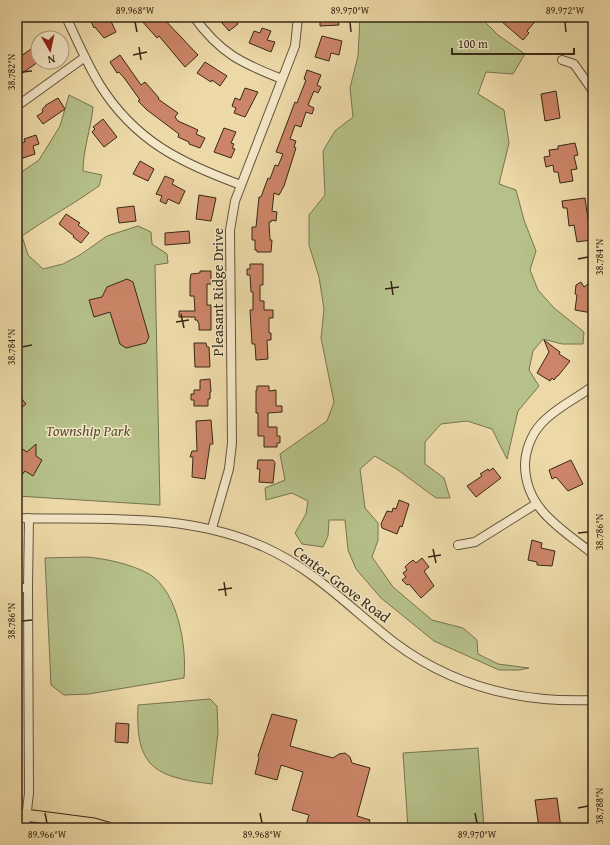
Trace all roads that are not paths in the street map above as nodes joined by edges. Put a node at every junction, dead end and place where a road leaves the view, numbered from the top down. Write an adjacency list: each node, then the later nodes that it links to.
1 (66, 17): 4 (street)
2 (194, 17): 6 (street)
3 (298, 17): 6 (street, Pleasant Ridge Drive)
4 (85, 57): 8 (street); 9 (street)
5 (562, 60): 7 (street)
6 (282, 79): 9 (street, Pleasant Ridge Drive)
7 (593, 91)
8 (17, 106)
9 (241, 185): 14 (street, Pleasant Ridge Drive)
10 (593, 386): 11 (street)
11 (536, 504): 15 (street); 16 (street)
12 (17, 518): 13 (street, Center Grove Road)
13 (29, 518): 14 (street, Center Grove Road); 18 (street)
14 (212, 528): 19 (street, Center Grove Road)
15 (458, 545)
16 (593, 554)
17 (17, 588): 18 (street)
18 (28, 588): 20 (street)
19 (593, 700)
20 (22, 814): 21 (street); 22 (main road)
21 (25, 828)
22 (108, 828)

